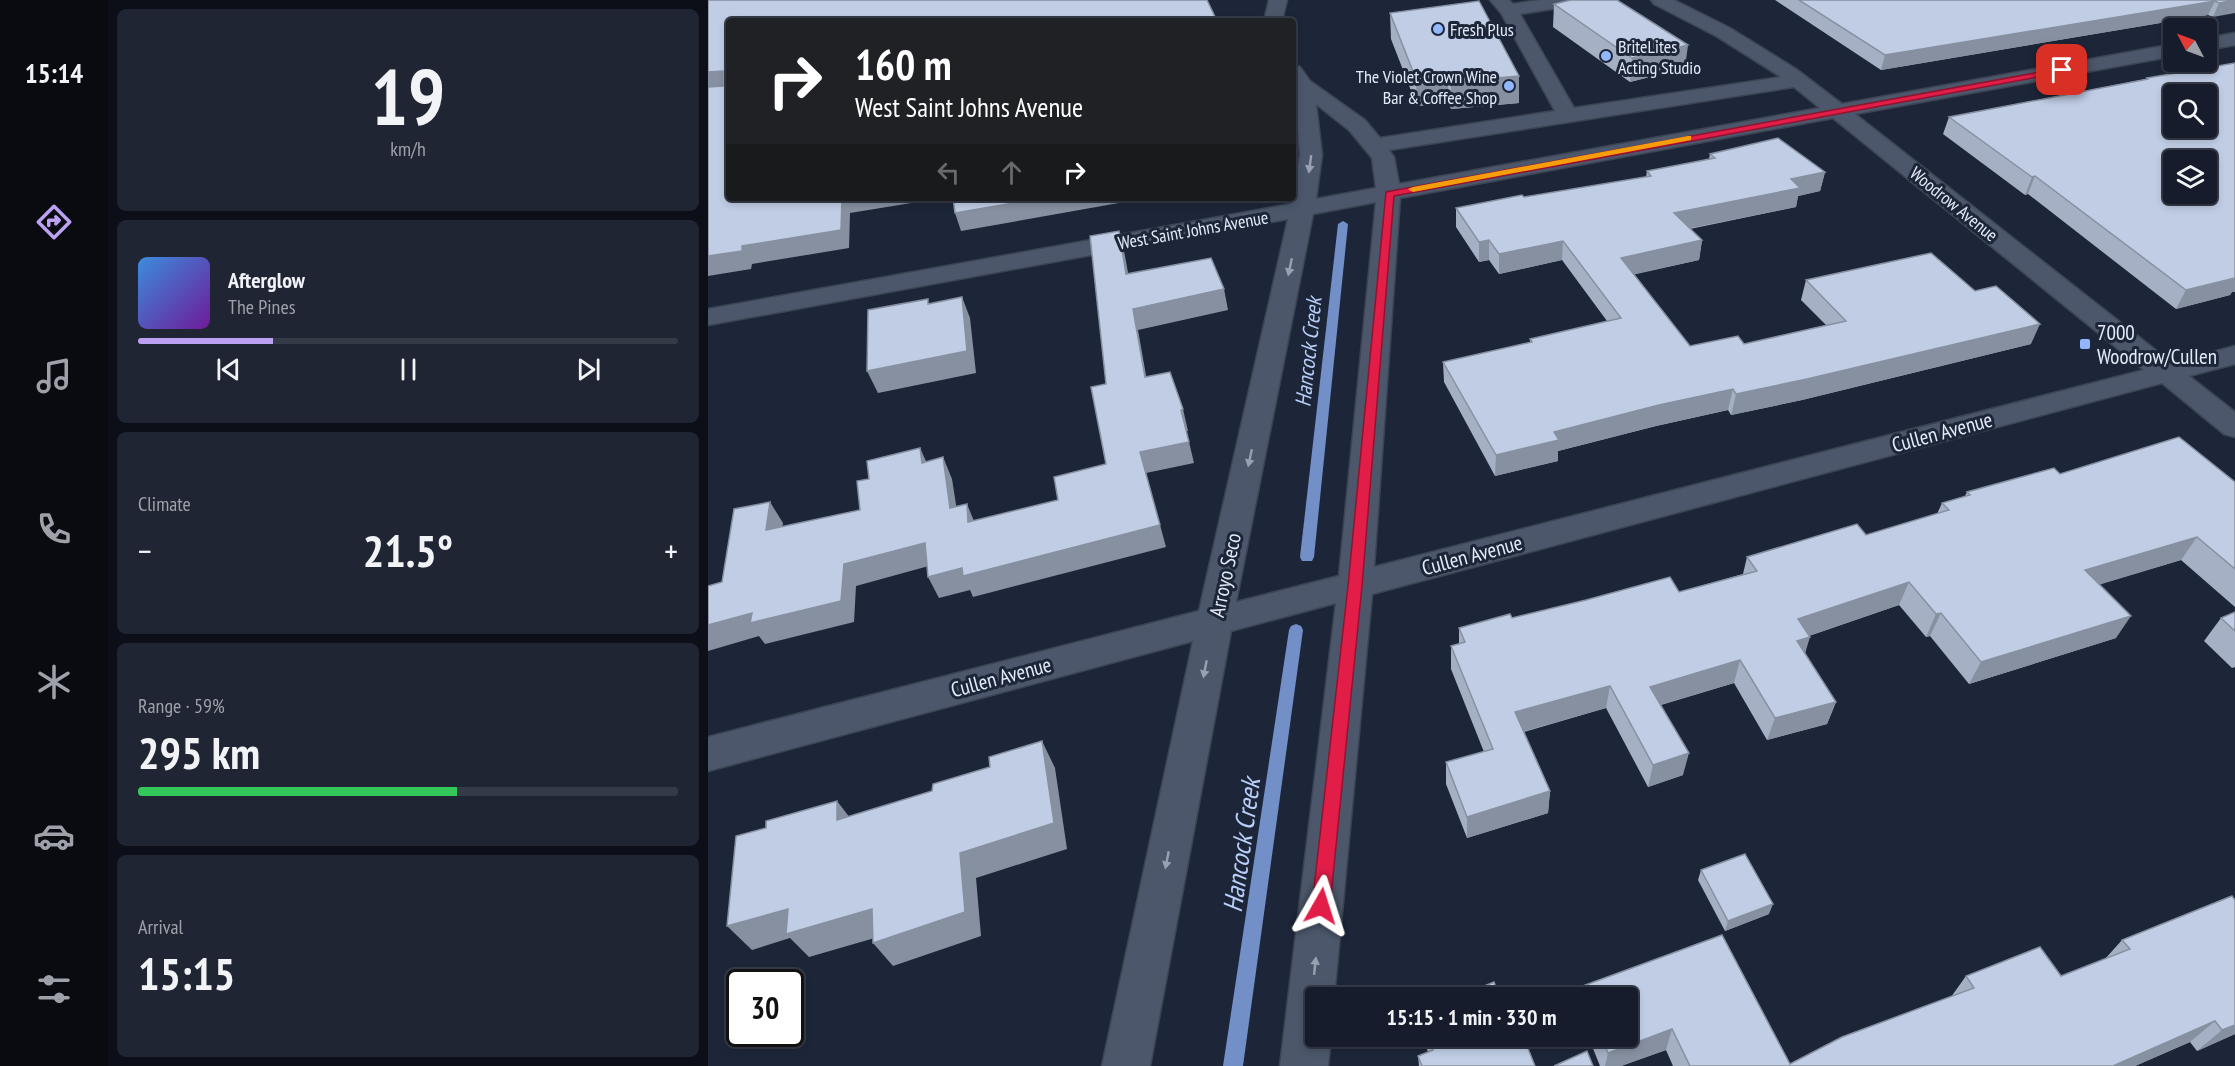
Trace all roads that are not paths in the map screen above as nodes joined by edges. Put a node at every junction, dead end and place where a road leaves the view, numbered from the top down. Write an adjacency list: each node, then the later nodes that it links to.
1 (1278, 0): 5 (street)
2 (1577, 0): 4 (street)
3 (1660, 0): 10 (street, Woodrow Avenue)
4 (1504, 5): 12 (street)
5 (1269, 18)
6 (2235, 39): 7 (street)
7 (2217, 42)
8 (2163, 52): 11 (street, West Saint Johns Avenue)
9 (1298, 78): 13 (street, Arroyo Seco); 15 (street, Arroyo Seco, one-way to 15)
10 (1798, 80): 11 (street, Woodrow Avenue); 12 (street)
11 (1838, 111): 14 (street, West Saint Johns Avenue); 18 (street, Woodrow Avenue)
12 (1568, 116): 13 (street)
13 (1374, 146): 14 (street, Arroyo Seco)
14 (1389, 194): 15 (street, West Saint Johns Avenue); 20 (street, Arroyo Seco)
15 (1302, 210): 16 (street, West Saint Johns Avenue); 21 (street, Arroyo Seco, one-way to 21)
16 (708, 317)
17 (2235, 355): 18 (street, Cullen Avenue)
18 (2168, 373): 19 (street, Woodrow Avenue); 20 (street, Cullen Avenue)
19 (2235, 427)
20 (1355, 586): 21 (street, Cullen Avenue); 24 (street, Arroyo Seco, one-way to 20)
21 (1215, 621): 22 (street, Cullen Avenue); 23 (street, Arroyo Seco, one-way to 23)
22 (708, 754)
23 (1126, 1066)
24 (1304, 1066)

